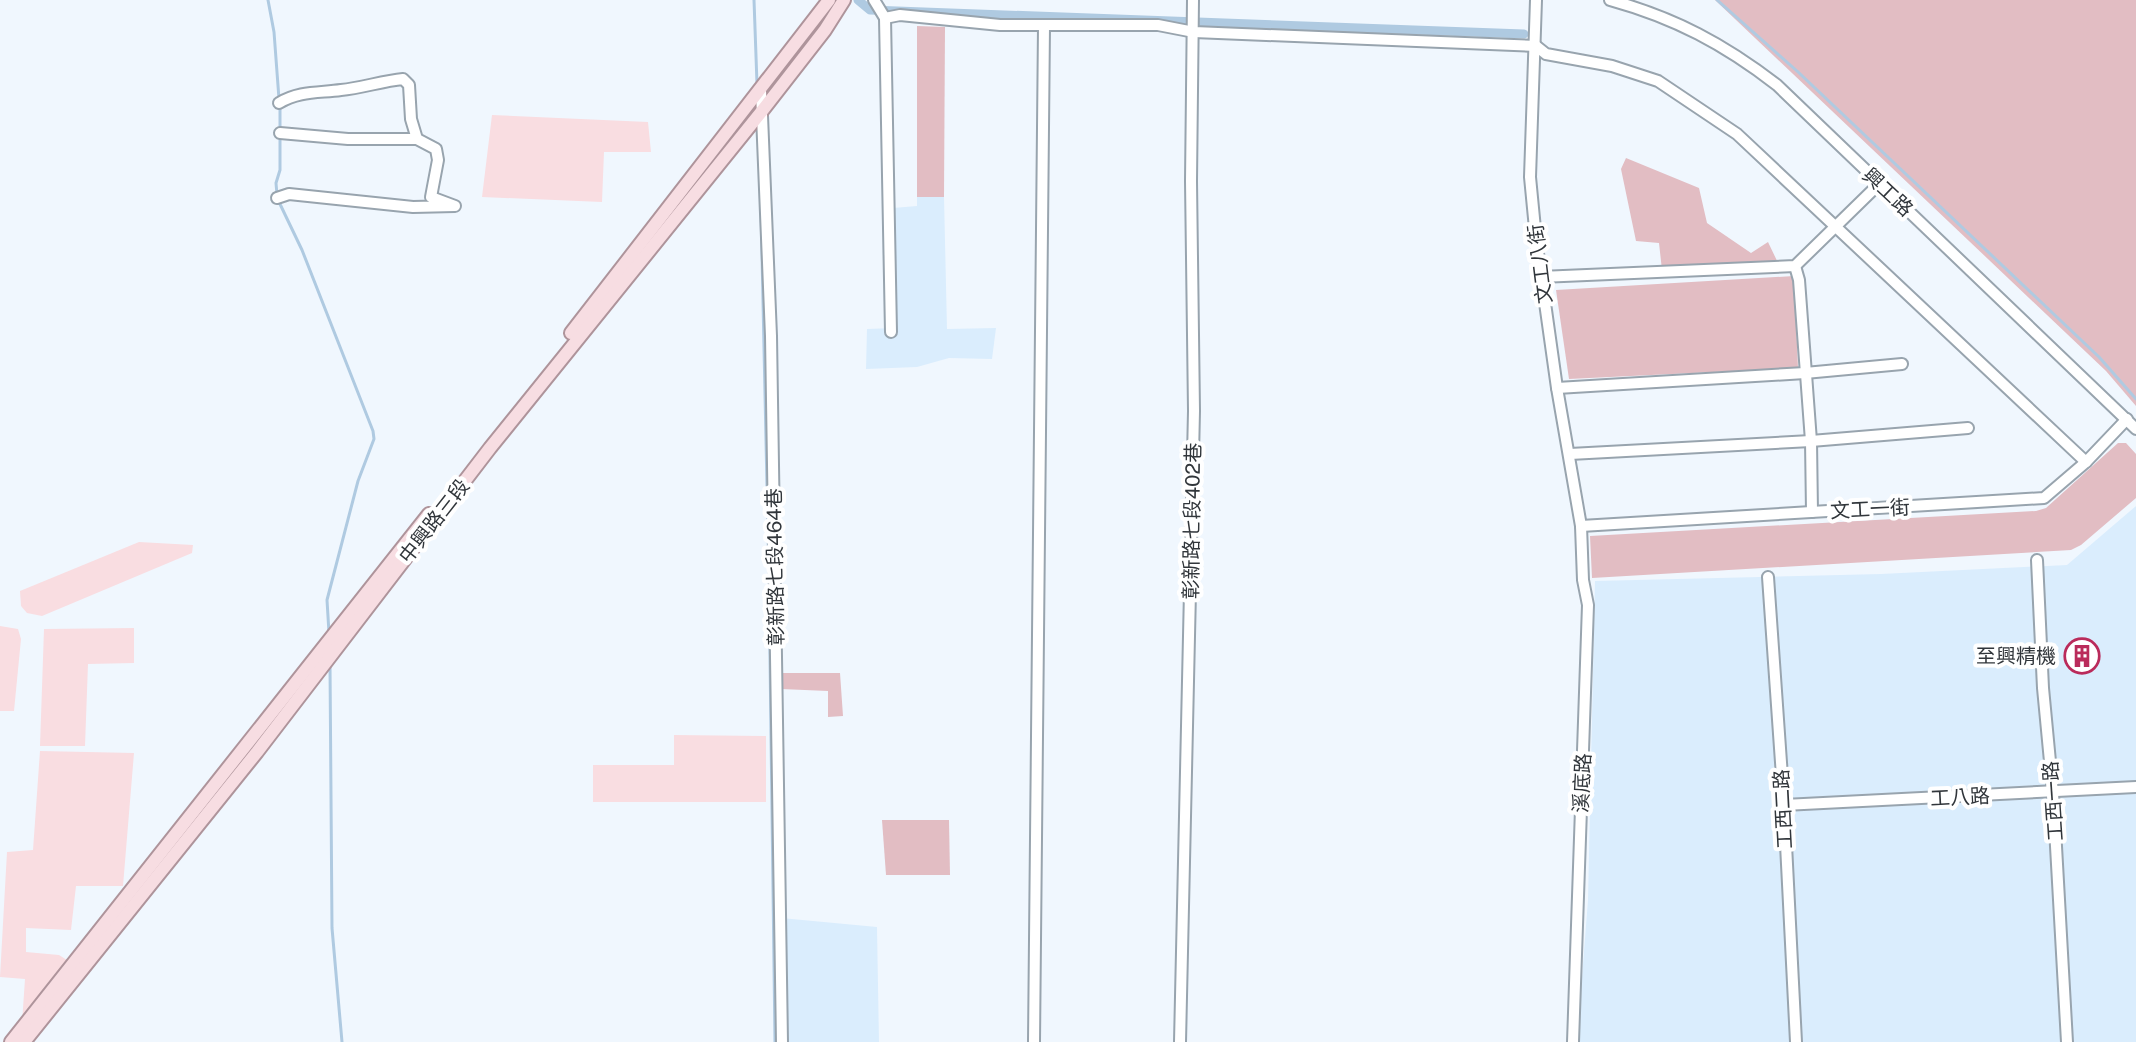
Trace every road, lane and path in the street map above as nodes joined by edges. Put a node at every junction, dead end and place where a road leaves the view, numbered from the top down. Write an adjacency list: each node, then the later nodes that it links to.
1 (829, 0): 11 (main road, 中興路三段)
2 (844, 0): 13 (main road, 中興路三段)
3 (874, 0): 7 (street)
4 (1193, 0): 9 (street, 彰新路七段402巷)
5 (1536, 0): 10 (street, 文工八街)
6 (1610, 0): 16 (street, 興工路)
7 (884, 15): 8 (street); 21 (street)
8 (1044, 26): 9 (street); 41 (street)
9 (1194, 32): 10 (street); 42 (street, 彰新路七段402巷)
10 (1536, 46): 18 (street); 20 (street, 文工八街)
11 (761, 91): 13 (street, 彰新路七段464巷); 38 (main road, 中興路三段)
12 (279, 103): 15 (street)
13 (762, 111): 39 (main road, 中興路三段); 40 (street, 彰新路七段464巷)
14 (280, 133): 15 (street)
15 (417, 139): 17 (street)
16 (1879, 184): 18 (street); 25 (street, 興工路)
17 (277, 198)
18 (1836, 229): 19 (street); 30 (street)
19 (1795, 266): 20 (street); 23 (street)
20 (1540, 277): 24 (street, 文工八街)
21 (891, 332)
22 (1902, 364): 23 (street)
23 (1805, 373): 24 (street); 28 (street)
24 (1557, 388): 29 (street, 文工八街)
25 (2127, 419): 27 (street, 興工路); 30 (street, 文工一街)
26 (1968, 428): 28 (street)
27 (2136, 429)
28 (1811, 441): 29 (street); 31 (street)
29 (1570, 454): 32 (street, 文工八街)
30 (2086, 462): 31 (street, 文工一街)
31 (1812, 512): 32 (street, 文工一街)
32 (1581, 526): 43 (street, 溪底路)
33 (2037, 560): 36 (street, 工西一路)
34 (1768, 577): 37 (street, 工西二路)
35 (2136, 787): 36 (street, 工八路)
36 (2053, 793): 37 (street, 工八路); 45 (street, 工西一路)
37 (1784, 805): 44 (street, 工西二路)
38 (11, 1042)
39 (24, 1042)
40 (782, 1042)
41 (1034, 1042)
42 (1180, 1042)
43 (1573, 1042)
44 (1796, 1042)
45 (2067, 1042)

